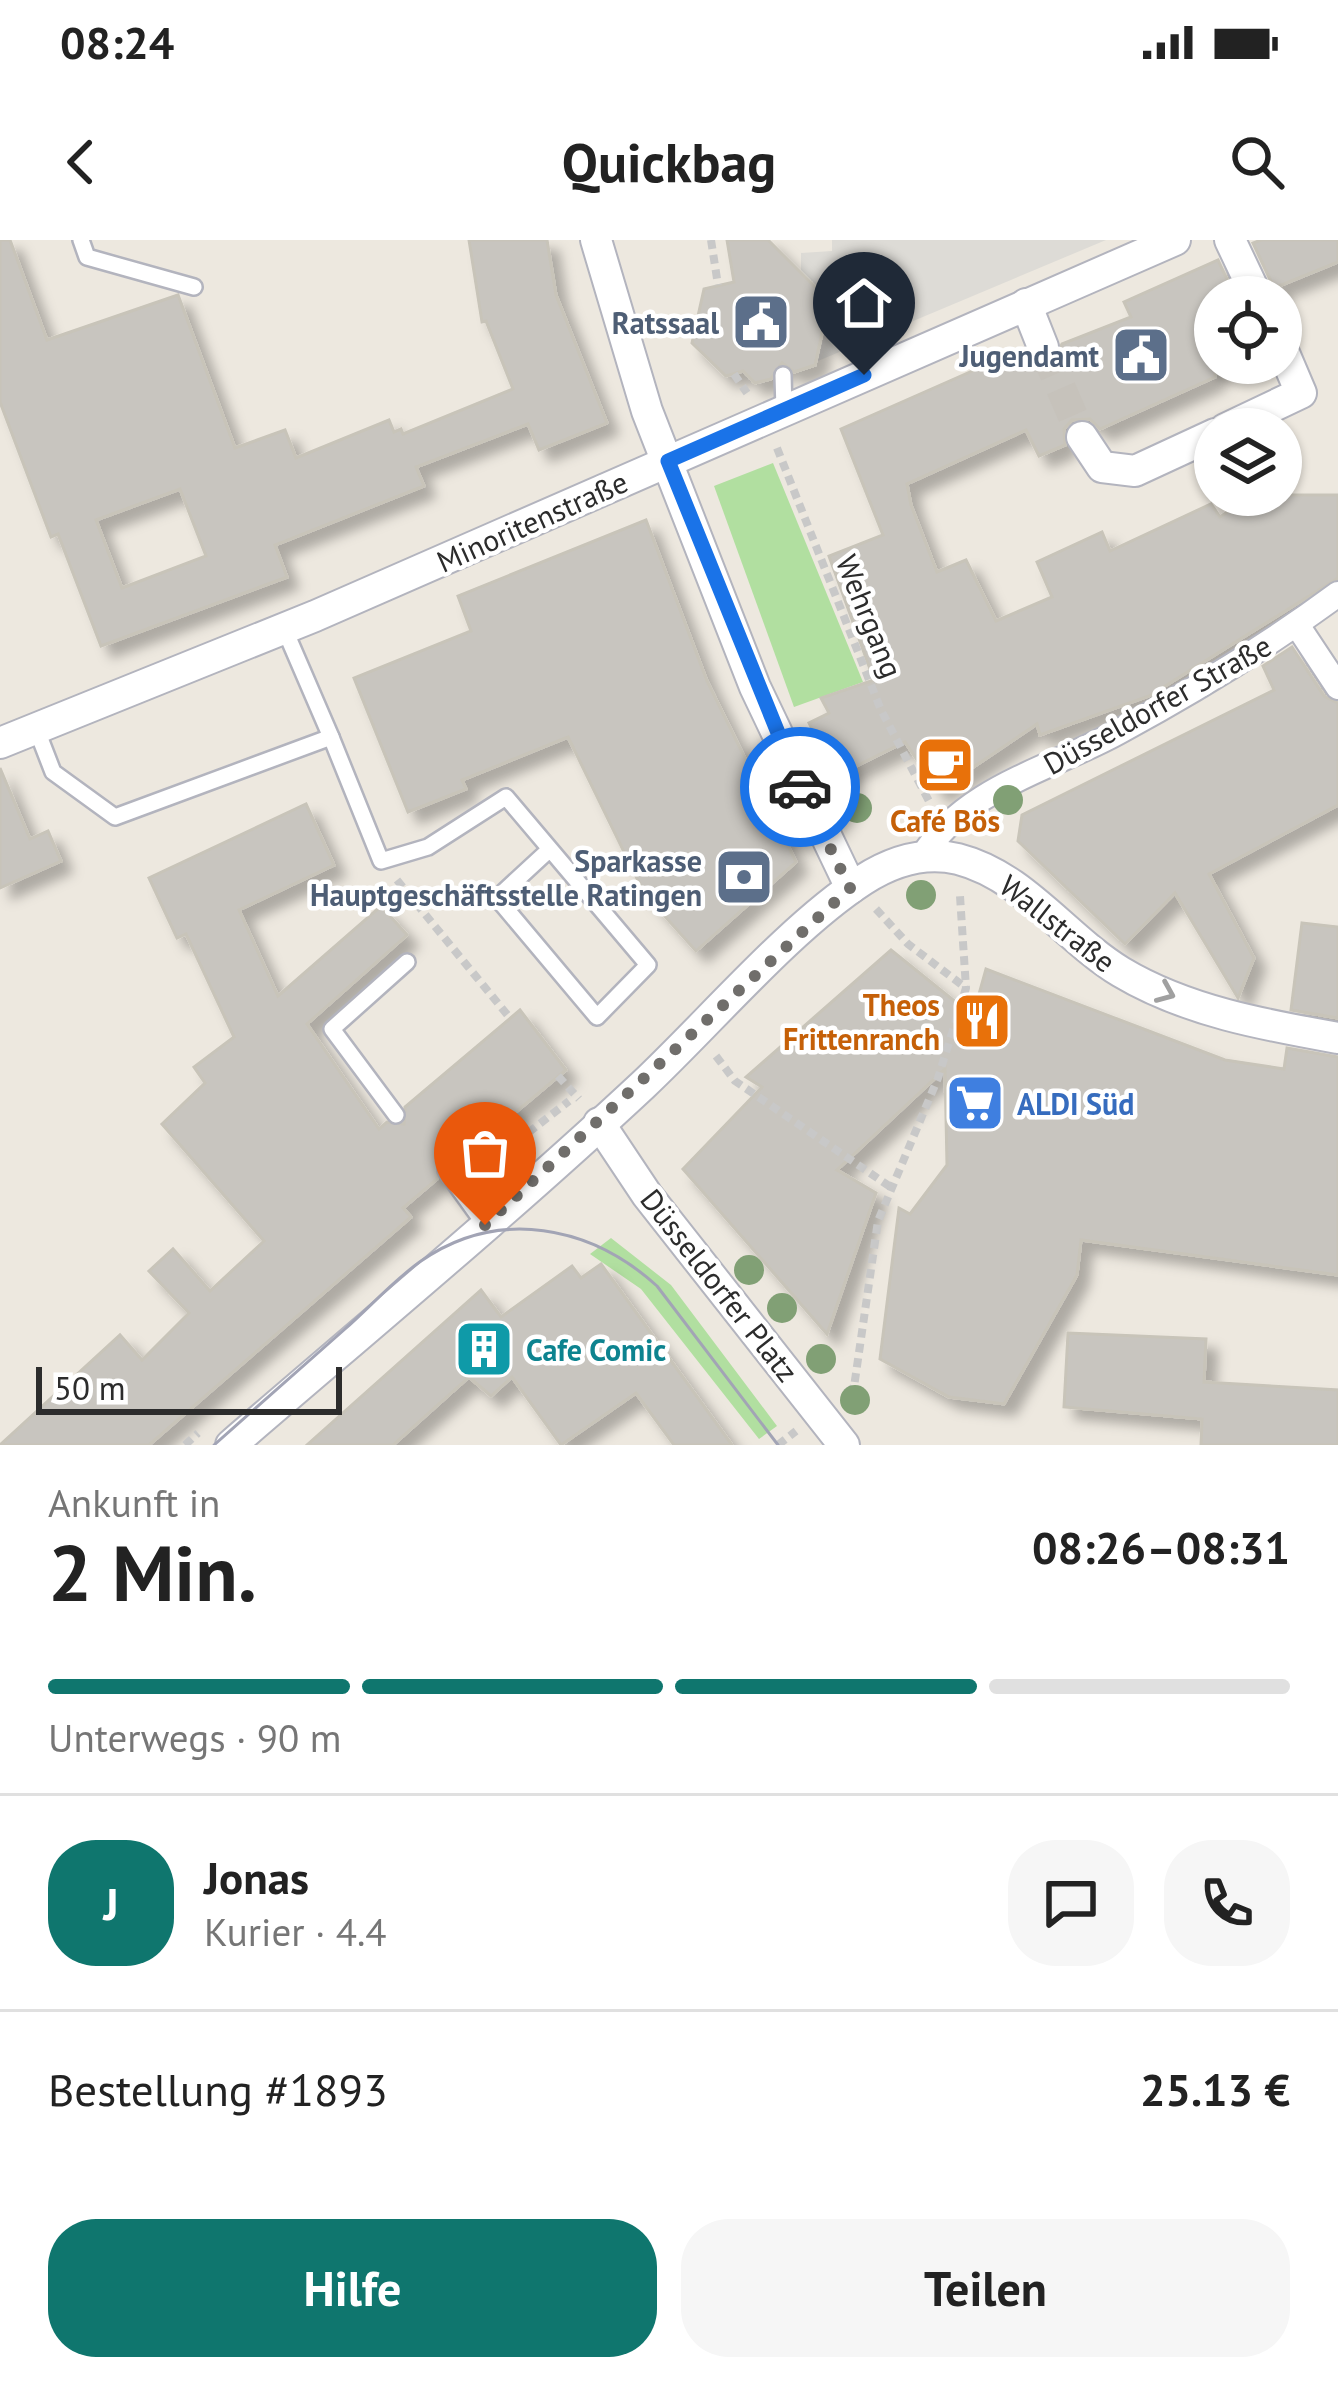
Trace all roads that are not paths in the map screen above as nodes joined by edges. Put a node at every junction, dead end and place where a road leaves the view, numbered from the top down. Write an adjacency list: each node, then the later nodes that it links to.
1 (81, 240): 6 (lane)
2 (596, 240): 15 (street)
3 (1175, 240): 7 (street, Minoritenstraße)
4 (1230, 240): 5 (street)
5 (1247, 276)
6 (194, 287)
7 (1025, 304): 8 (street); 12 (street, Minoritenstraße)
8 (1042, 347)
9 (783, 375): 12 (lane)
10 (1297, 384): 11 (street)
11 (1271, 408)
12 (775, 414): 15 (street, Minoritenstraße)
13 (1082, 437): 14 (street)
14 (1194, 443)
15 (668, 461): 18 (street, Minoritenstraße); 25 (street)
16 (1338, 594): 17 (street, Düsseldorfer Straße)
17 (1297, 625): 19 (street); 24 (street, Düsseldorfer Straße)
18 (284, 628): 20 (street, Minoritenstraße); 21 (lane)
19 (1338, 687)
20 (36, 728): 21 (lane); 22 (street, Minoritenstraße)
21 (331, 737): 23 (lane)
22 (0, 743)
23 (550, 849): 23 (lane)
24 (922, 856): 25 (street, Wallstraße); 27 (street, Wallstraße, one-way to 27)
25 (850, 888): 29 (street)
26 (407, 962): 28 (lane)
27 (1338, 1038)
28 (396, 1115)
29 (599, 1123): 31 (street); 33 (street, Düsseldorfer Platz)
30 (446, 1172): 31 (lane)
31 (485, 1225): 32 (street)
32 (231, 1445)
33 (844, 1445)

